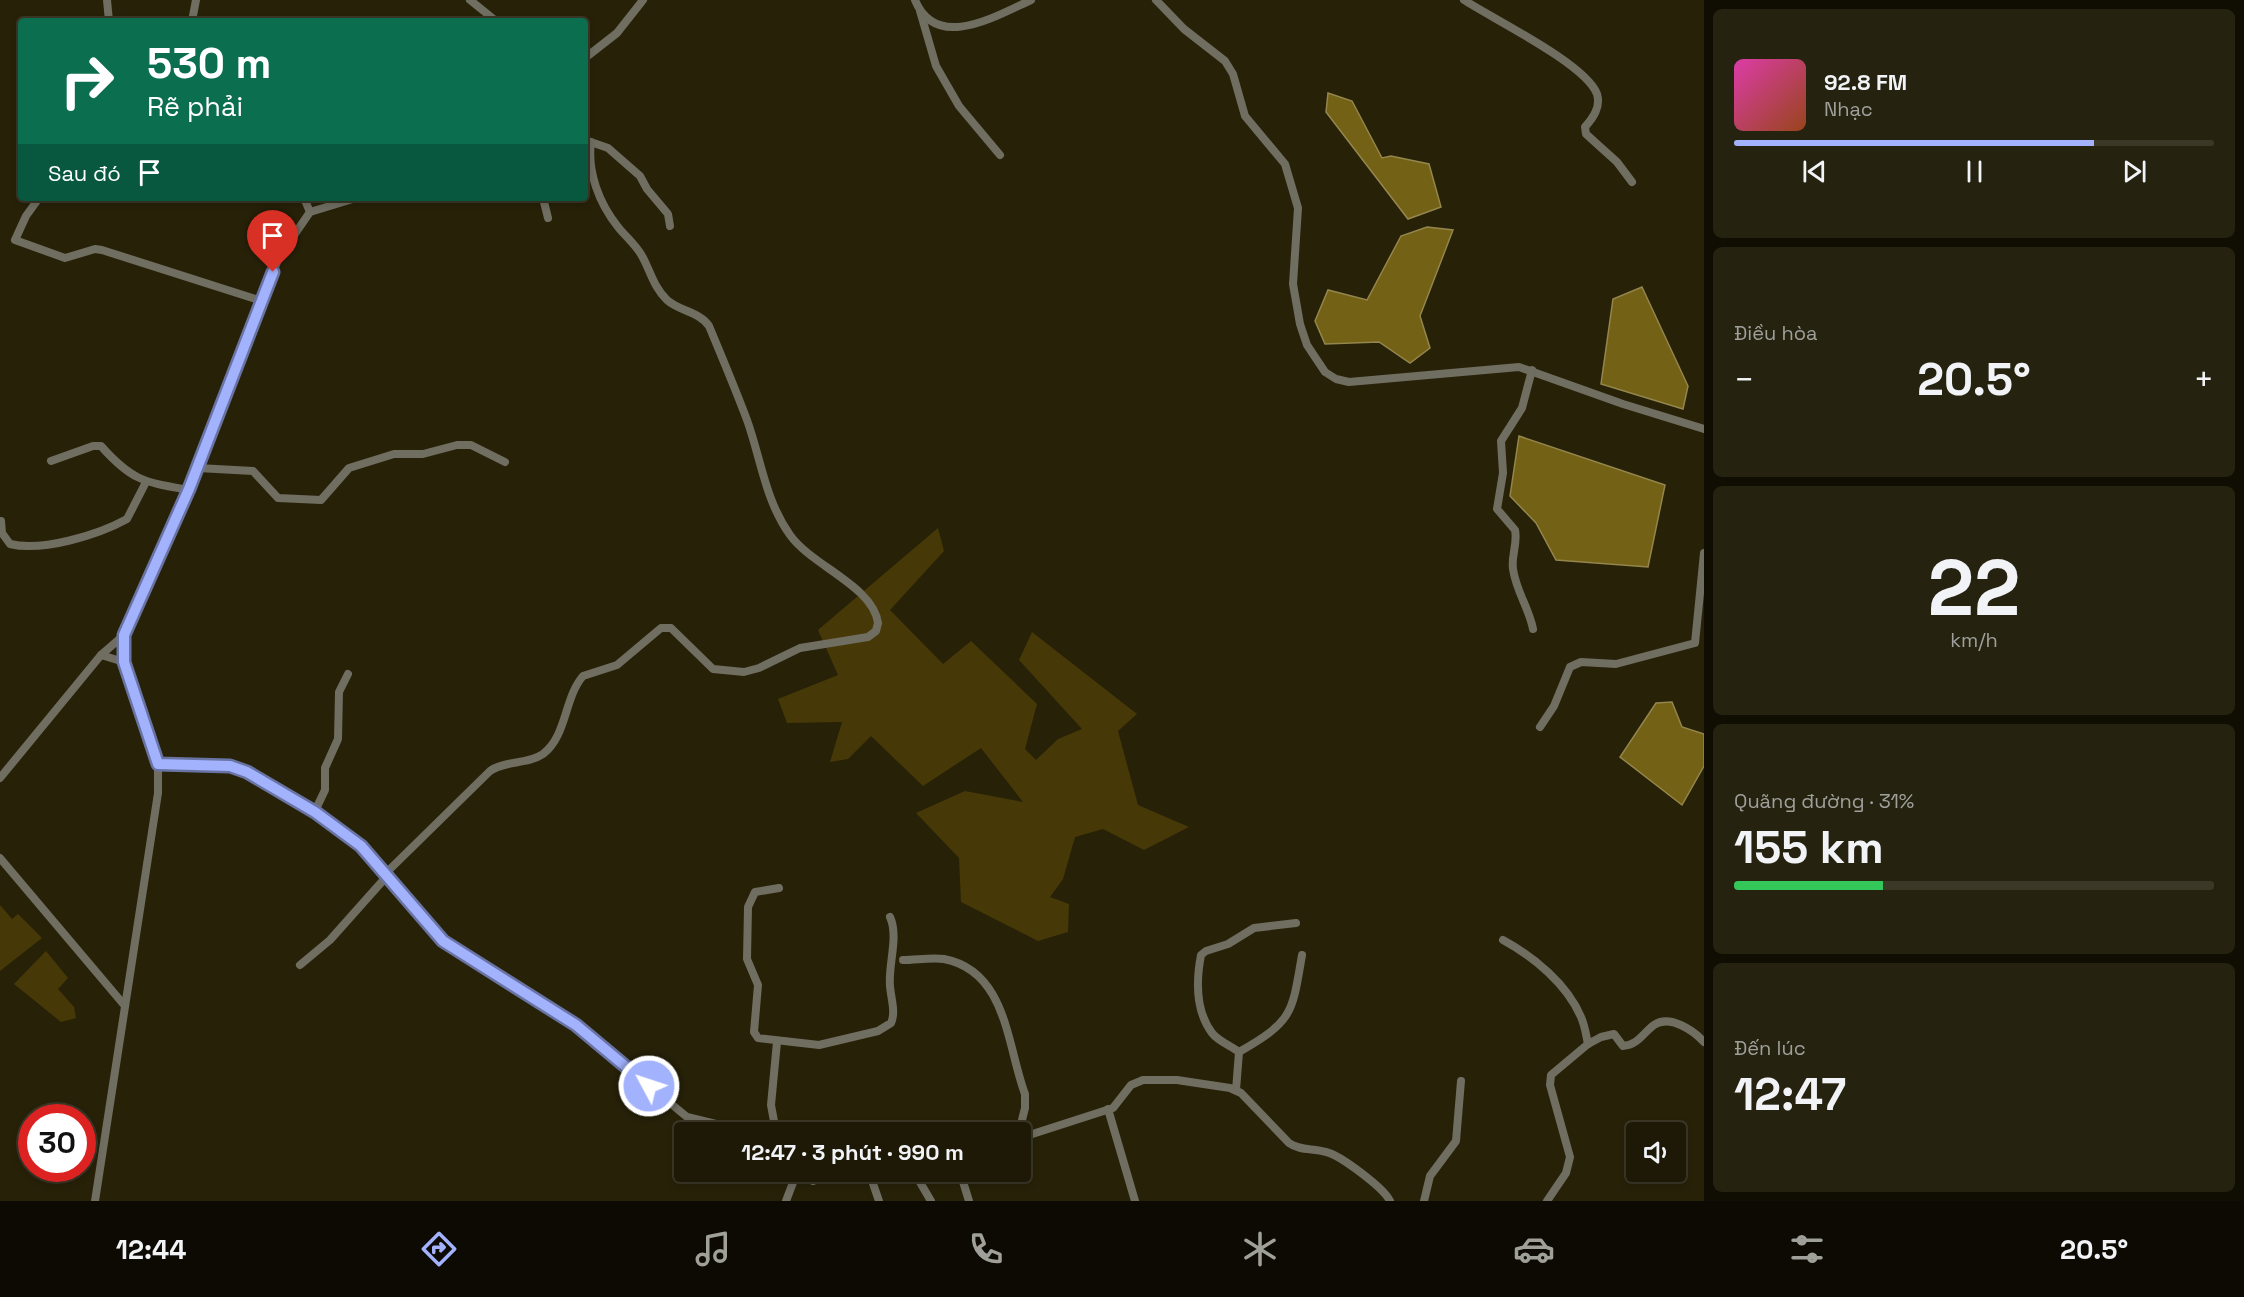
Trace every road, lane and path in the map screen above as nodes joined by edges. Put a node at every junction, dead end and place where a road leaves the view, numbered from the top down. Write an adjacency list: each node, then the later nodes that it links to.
1 (108, 0): 10 (street)
2 (196, 0): 11 (street)
3 (470, 0): 12 (street)
4 (643, 0): 13 (street)
5 (915, 0): 9 (street)
6 (1031, 0): 9 (street)
7 (1156, 0): 25 (street)
8 (1467, 1): 16 (street)
9 (920, 11): 15 (street)
10 (109, 18)
11 (193, 18)
12 (492, 18)
13 (588, 56)
14 (588, 141): 23 (street); 44 (street)
15 (1000, 155)
16 (1632, 182)
17 (37, 201): 24 (street)
18 (305, 201): 21 (street)
19 (346, 201): 21 (street)
20 (544, 201): 22 (street)
21 (310, 212): 24 (street)
22 (548, 218)
23 (670, 226)
24 (262, 301): 29 (street)
25 (1532, 370): 26 (street); 34 (street)
26 (1704, 429)
27 (51, 461): 30 (street)
28 (505, 462): 29 (street)
29 (198, 468): 31 (street)
30 (146, 482): 31 (street); 32 (street)
31 (189, 489): 35 (street)
32 (1, 521)
33 (1704, 553): 39 (street)
34 (1533, 629)
35 (124, 635): 36 (street); 37 (street)
36 (101, 655): 37 (street); 41 (street)
37 (124, 662): 40 (street)
38 (348, 674): 42 (street)
39 (1540, 727)
40 (158, 764): 42 (street); 52 (street)
41 (0, 778)
42 (315, 812): 44 (street)
43 (0, 858): 52 (street)
44 (386, 875): 51 (street); 60 (street)
45 (779, 888): 53 (street)
46 (890, 917): 53 (street)
47 (1296, 923): 56 (street)
48 (1503, 940): 55 (street)
49 (1302, 955): 56 (street)
50 (903, 960): 62 (street)
51 (300, 965)
52 (125, 1006): 68 (street)
53 (777, 1042): 61 (street)
54 (1704, 1042): 55 (street)
55 (1588, 1044): 76 (street)
56 (1239, 1052): 58 (street)
57 (1461, 1081): 75 (street)
58 (1236, 1090): 59 (street); 74 (street)
59 (1108, 1109): 63 (street); 73 (street)
60 (700, 1122)
61 (775, 1122)
62 (1022, 1122)
63 (1031, 1134)
64 (793, 1182): 69 (street)
65 (871, 1182): 70 (street)
66 (919, 1182): 71 (street)
67 (963, 1182): 72 (street)
68 (95, 1201)
69 (786, 1201)
70 (879, 1201)
71 (931, 1201)
72 (969, 1201)
73 (1135, 1201)
74 (1390, 1201)
75 (1424, 1201)
76 (1547, 1201)

